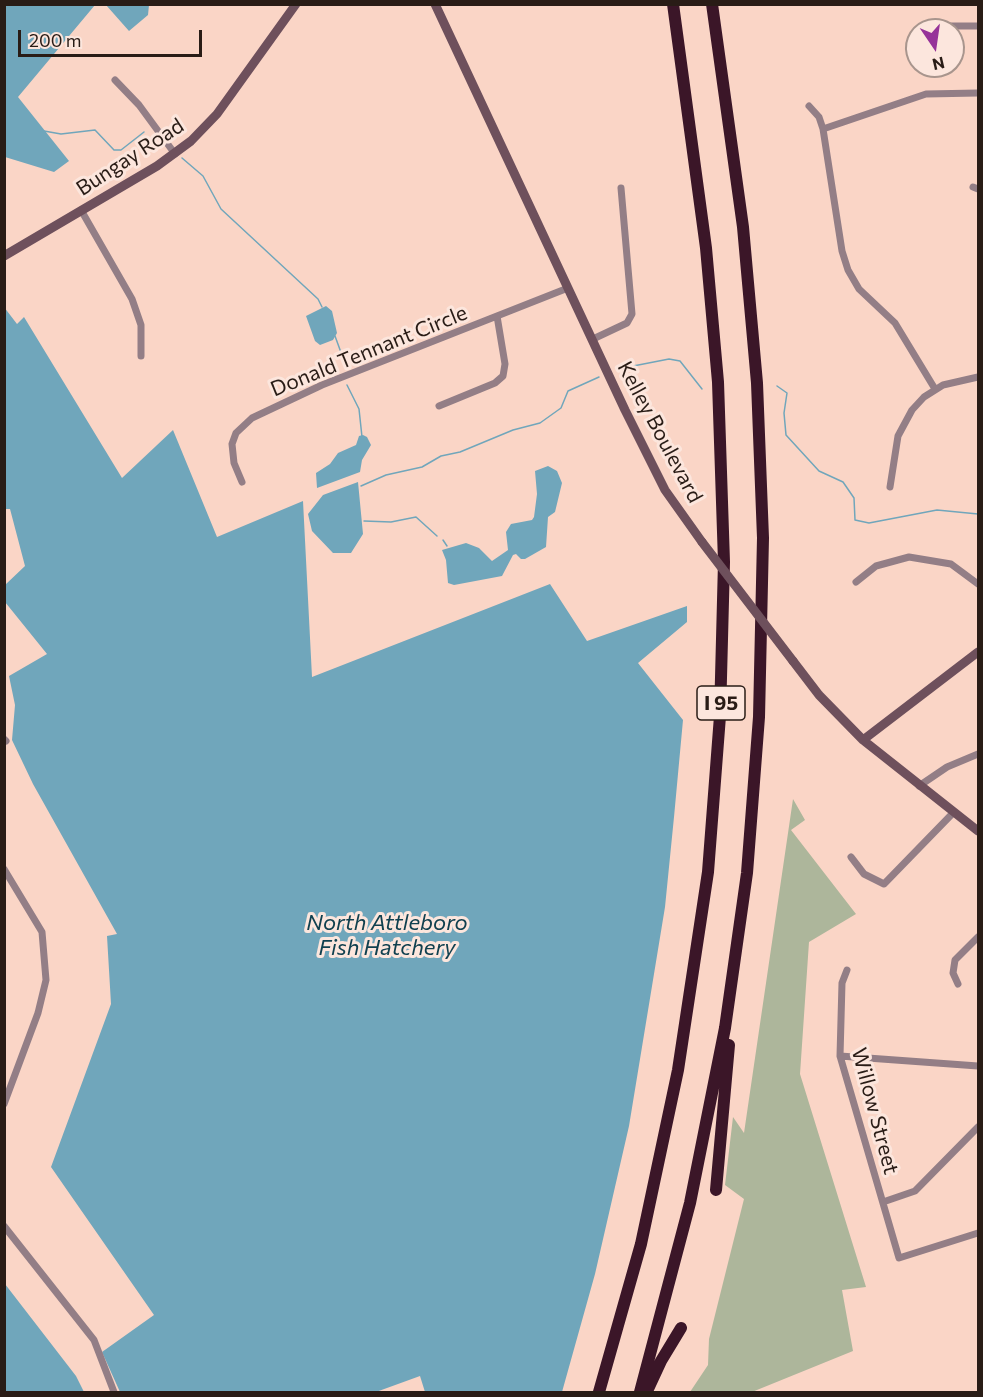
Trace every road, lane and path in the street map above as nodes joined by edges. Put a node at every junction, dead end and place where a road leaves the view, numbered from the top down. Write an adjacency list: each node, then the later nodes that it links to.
1 (296, 4): 9 (main road, Bungay Road)
2 (435, 4): 13 (main road, Kelley Boulevard)
3 (673, 4): 46 (highway, I 95)
4 (712, 4): 33 (highway, I 95)
5 (115, 80): 9 (street)
6 (978, 93): 8 (street)
7 (809, 106): 8 (street)
8 (823, 129): 18 (street)
9 (175, 154): 11 (main road, Bungay Road)
10 (621, 188): 15 (street)
11 (81, 210): 12 (main road, Bungay Road); 16 (street)
12 (4, 256)
13 (568, 288): 14 (street, Donald Tennant Circle); 15 (main road, Kelley Boulevard)
14 (497, 316): 19 (street); 20 (street, Donald Tennant Circle)
15 (593, 339): 25 (main road, Kelley Boulevard, bridge)
16 (141, 356)
17 (978, 377): 18 (street)
18 (935, 389): 21 (street)
19 (439, 406)
20 (242, 482)
21 (890, 487)
22 (855, 582): 23 (street)
23 (978, 584)
24 (978, 652): 25 (main road)
25 (863, 740): 27 (main road, Kelley Boulevard)
26 (978, 754): 27 (street)
27 (919, 786): 28 (main road, Kelley Boulevard)
28 (953, 813): 29 (main road, Kelley Boulevard); 30 (street)
29 (978, 831)
30 (851, 857)
31 (4, 869): 38 (street)
32 (978, 937): 35 (street)
33 (739, 940): 40 (highway); 47 (highway, I 95)
34 (847, 970): 36 (street, Willow Street)
35 (958, 984)
36 (840, 1056): 37 (street); 41 (street, Willow Street)
37 (978, 1066)
38 (4, 1104)
39 (978, 1127): 41 (street)
40 (716, 1190)
41 (883, 1202): 43 (street, Willow Street)
42 (4, 1226): 45 (street)
43 (978, 1233)
44 (681, 1328): 48 (highway)
45 (114, 1392)
46 (599, 1392)
47 (640, 1392)
48 (646, 1392)

